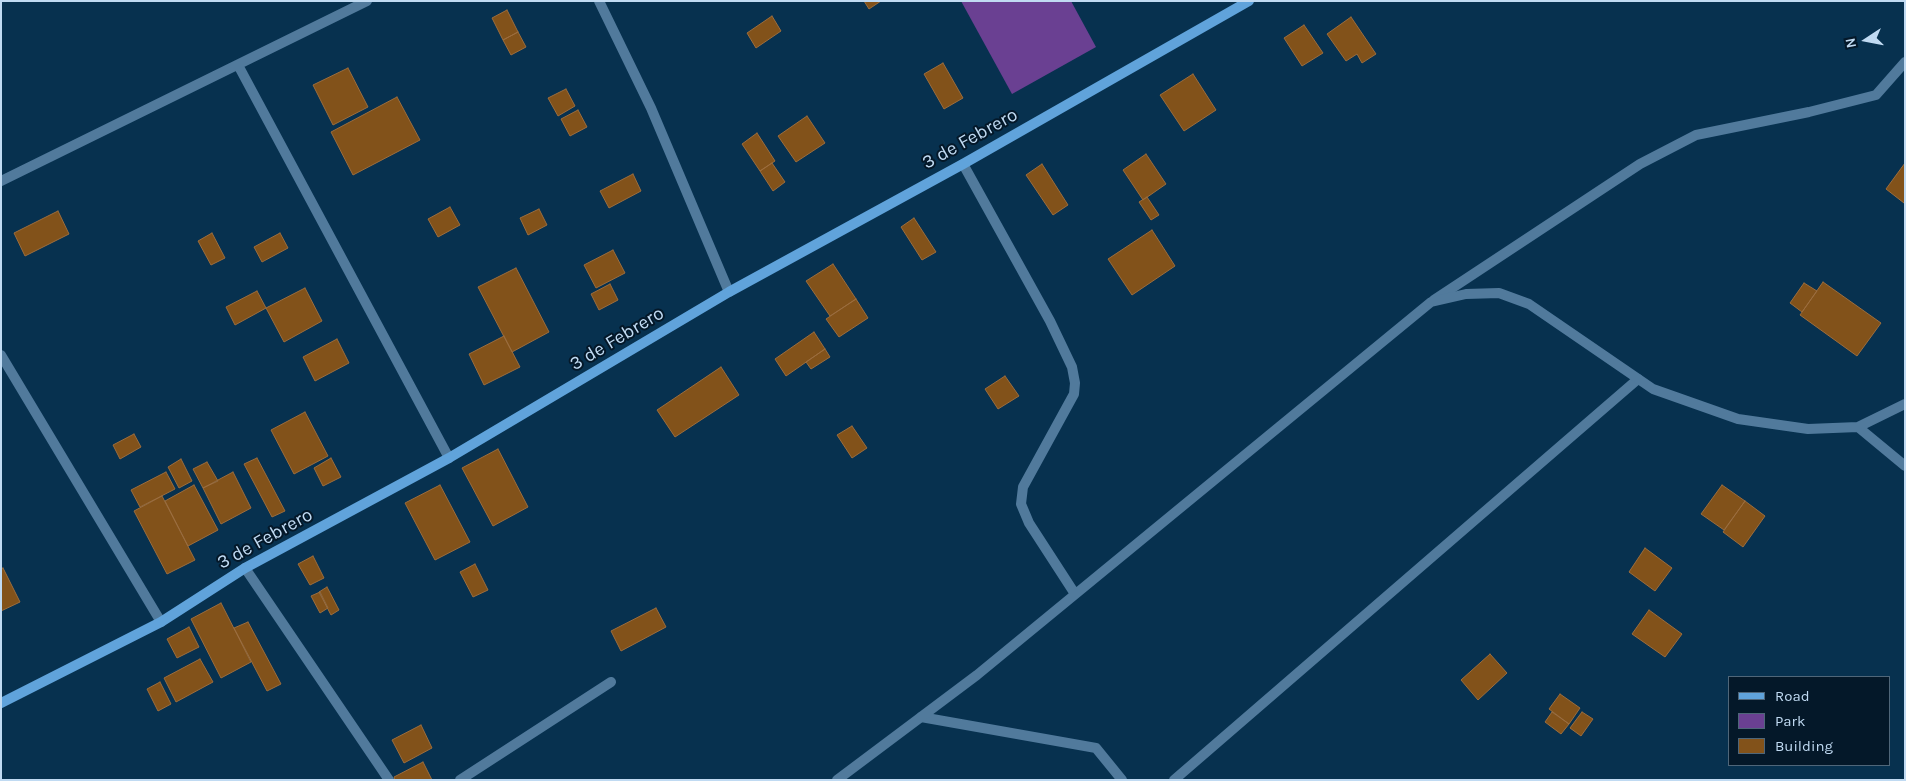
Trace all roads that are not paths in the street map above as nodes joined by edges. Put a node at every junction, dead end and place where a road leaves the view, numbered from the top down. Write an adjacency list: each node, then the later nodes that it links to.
1 (367, 1): 5 (street)
2 (599, 1): 8 (street)
3 (1249, 1): 6 (street, 3 de Febrero)
4 (1905, 62): 9 (street)
5 (238, 65): 7 (street); 14 (street)
6 (963, 164): 8 (street, 3 de Febrero); 17 (street)
7 (1, 181)
8 (729, 292): 14 (street, 3 de Febrero)
9 (1431, 302): 11 (street); 17 (street)
10 (1, 355): 18 (street)
11 (1638, 378): 13 (street); 26 (street)
12 (1905, 404): 13 (street)
13 (1858, 426): 15 (street)
14 (449, 458): 16 (street, 3 de Febrero)
15 (1905, 466)
16 (245, 568): 18 (street, 3 de Febrero); 23 (street)
17 (1075, 594): 21 (street)
18 (161, 622): 20 (street, 3 de Febrero)
19 (611, 682): 24 (street)
20 (1, 703)
21 (921, 717): 22 (street); 25 (street)
22 (841, 778)
23 (389, 780)
24 (460, 780)
25 (1122, 780)
26 (1174, 780)

